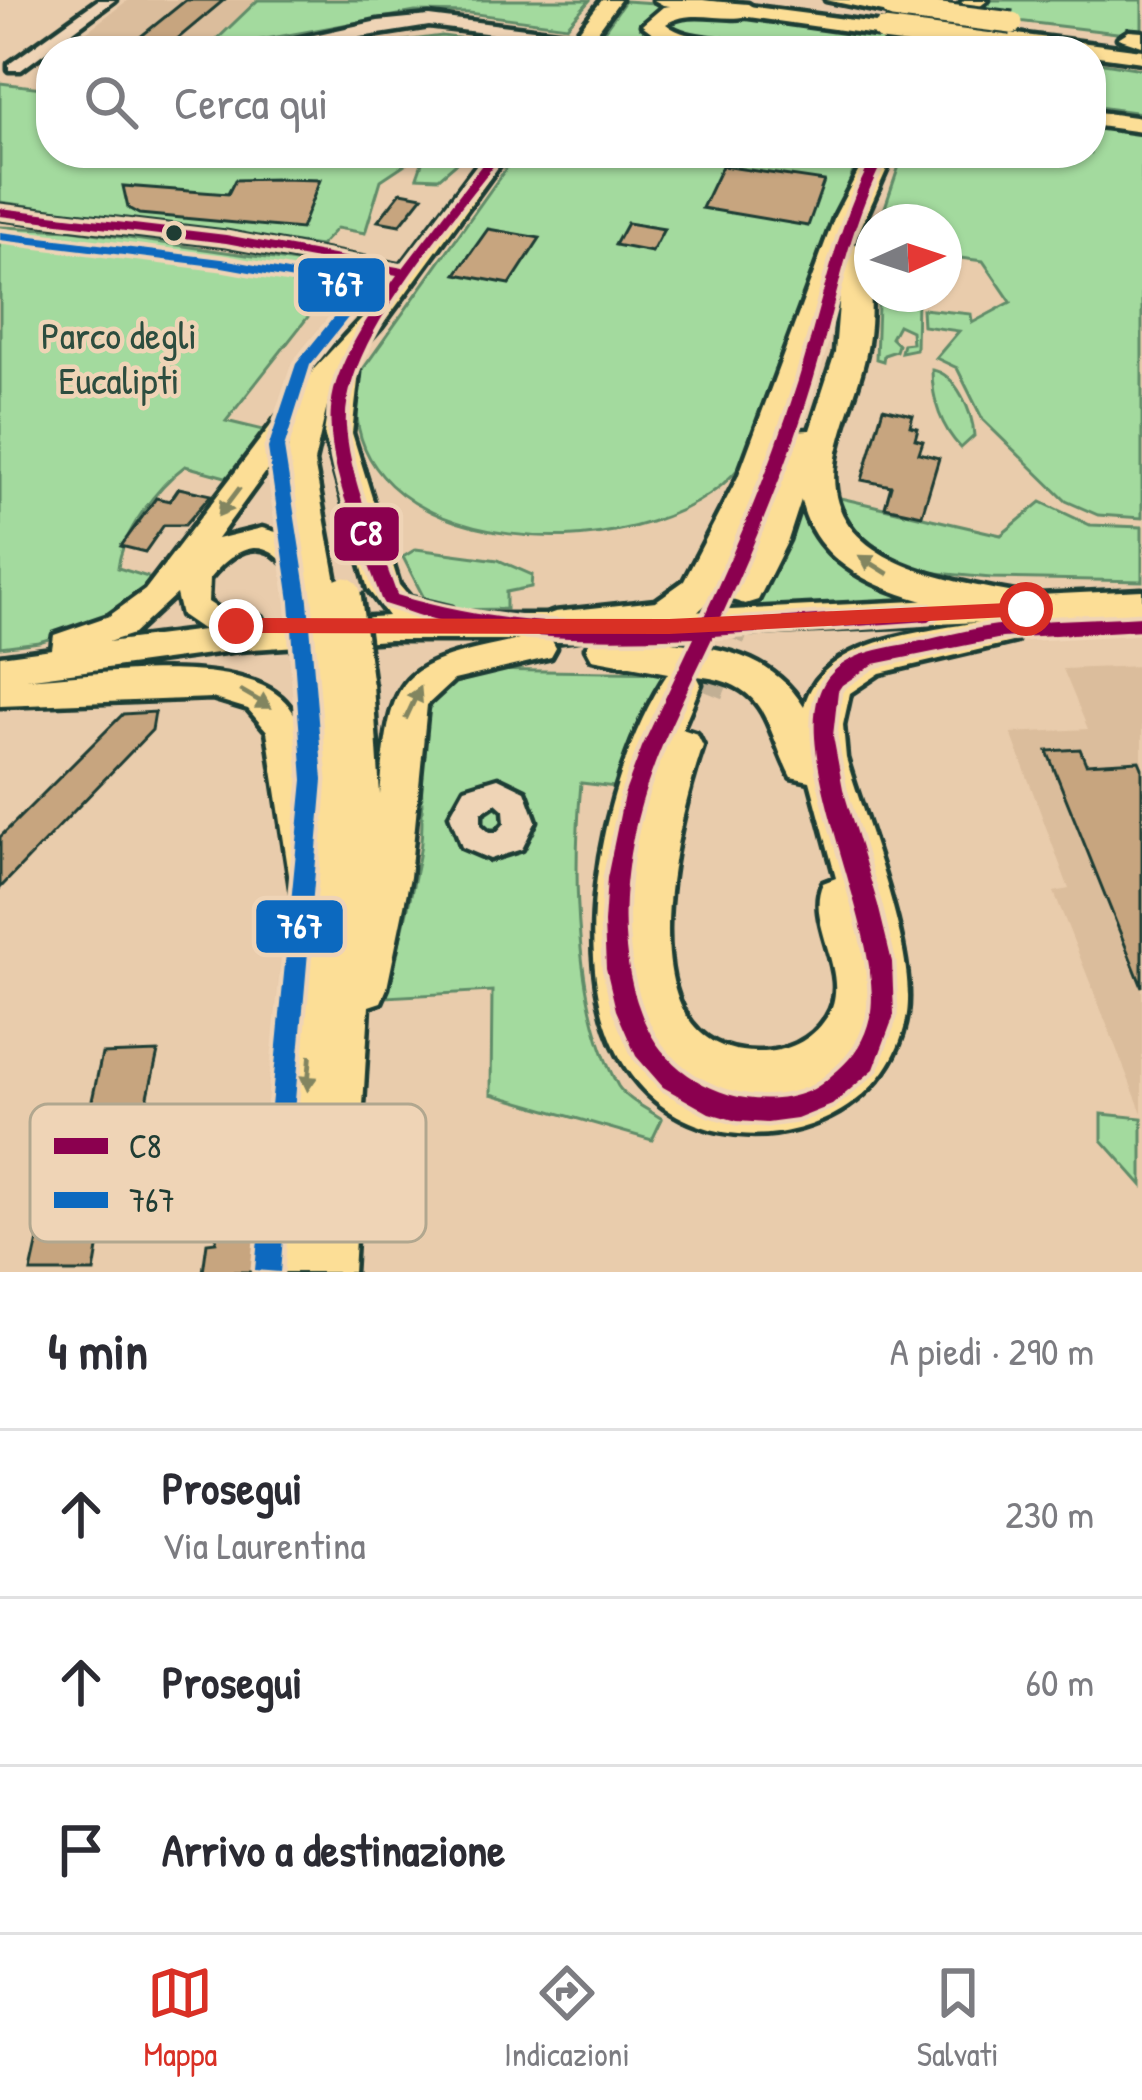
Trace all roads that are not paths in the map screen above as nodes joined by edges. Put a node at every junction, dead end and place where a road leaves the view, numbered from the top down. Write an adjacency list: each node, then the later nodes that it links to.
1 (611, 0): 13 (main road)
2 (663, 0): 7 (main road)
3 (777, 0): 8 (main road)
4 (835, 0): 8 (main road)
5 (80, 1): 6 (street)
6 (105, 2): 10 (street)
7 (737, 6): 8 (main road); 14 (highway)
8 (888, 19): 9 (main road, bridge)
9 (1010, 35): 15 (main road)
10 (53, 36)
11 (326, 36): 12 (street)
12 (518, 36)
13 (584, 36)
14 (666, 36)
15 (1018, 36)
16 (36, 48): 20 (street)
17 (1106, 48): 18 (main road)
18 (1140, 52): 19 (main road)
19 (1106, 56)
20 (8, 66)
21 (1106, 114): 22 (highway)
22 (1142, 115)
23 (1106, 117): 24 (highway)
24 (1142, 125)
25 (486, 168): 30 (main road)
26 (872, 168): 29 (highway)
27 (891, 168): 29 (highway)
28 (0, 212): 30 (street)
29 (844, 255): 32 (highway); 35 (highway, one-way to 29); 39 (highway)
30 (408, 274): 31 (main road)
31 (335, 374): 33 (main road); 38 (main road); 41 (main road, one-way to 41)
32 (735, 588)
33 (333, 596): 37 (main road); 43 (main road, bridge)
34 (1142, 602): 35 (main road)
35 (1014, 620): 36 (main road); 39 (main road); 40 (main road); 40 (highway)
36 (1142, 623)
37 (389, 628): 38 (main road); 42 (main road)
38 (482, 628): 39 (main road)
39 (547, 638): 40 (main road); 44 (main road); 46 (main road, one-way to 39)
40 (606, 648)
41 (0, 657)
42 (0, 669)
43 (344, 685): 45 (main road); 46 (main road)
44 (0, 691): 45 (main road, one-way to 45)
45 (319, 957): 47 (main road, one-way to 47)
46 (343, 1089): 48 (main road)
47 (306, 1104)
48 (342, 1104)
49 (295, 1242): 51 (main road, one-way to 51)
50 (331, 1242): 52 (main road)
51 (292, 1272)
52 (329, 1272)

